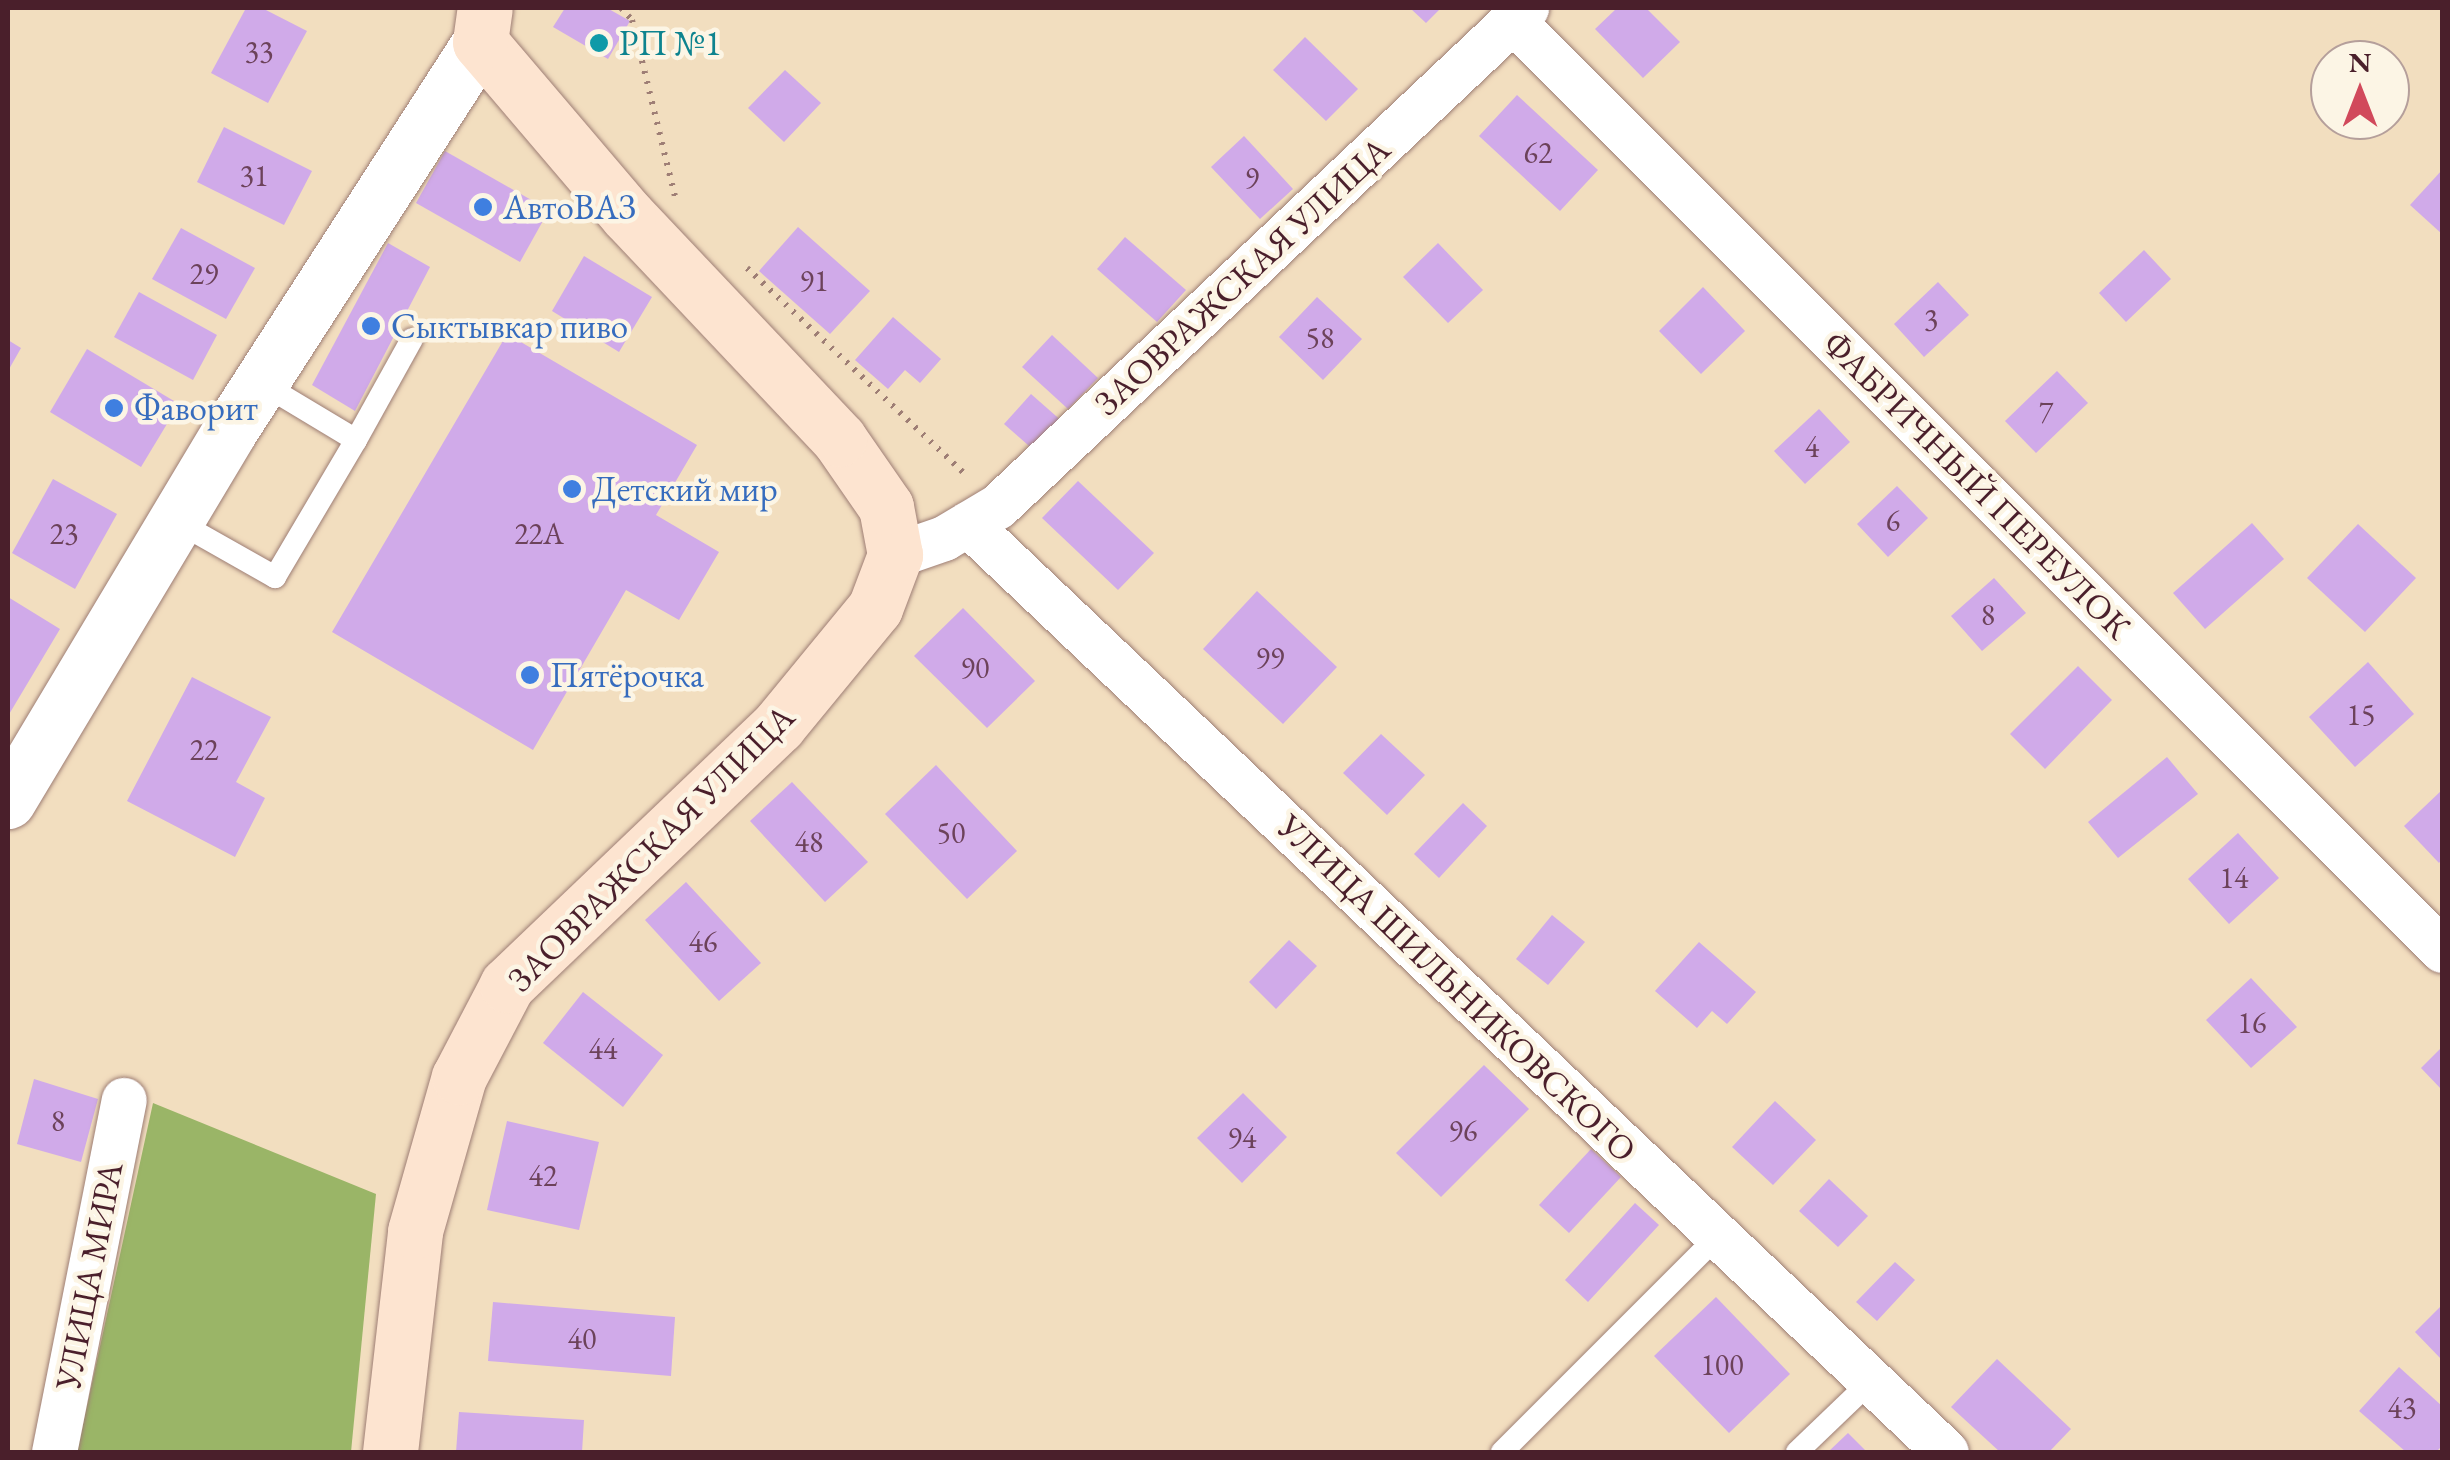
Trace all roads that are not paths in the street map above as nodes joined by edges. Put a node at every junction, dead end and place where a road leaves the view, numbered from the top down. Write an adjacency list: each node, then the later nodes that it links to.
1 (1519, 14): 6 (street, ЗАОВРАЖСКАЯ УЛИЦА); 10 (street, ФАБРИЧНЫЙ ПЕРЕУЛОК)
2 (482, 25): 4 (street); 8 (main road, ЗАОВРАЖСКАЯ УЛИЦА)
3 (412, 339): 5 (lane)
4 (261, 383): 5 (lane); 7 (street)
5 (356, 440): 7 (lane)
6 (983, 515): 8 (street, ЗАОВРАЖСКАЯ УЛИЦА); 12 (street, УЛИЦА ШИЛЬНИКОВСКОГО)
7 (176, 521): 9 (street)
8 (894, 555): 15 (main road, ЗАОВРАЖСКАЯ УЛИЦА)
9 (11, 786)
10 (2442, 950)
11 (124, 1100): 14 (street, УЛИЦА МИРА)
12 (1718, 1236): 13 (street, УЛИЦА ШИЛЬНИКОВСКОГО); 16 (lane)
13 (1871, 1381): 17 (lane); 18 (street, УЛИЦА ШИЛЬНИКОВСКОГО)
14 (54, 1452)
15 (390, 1452)
16 (1502, 1452)
17 (1797, 1452)
18 (1946, 1452)

